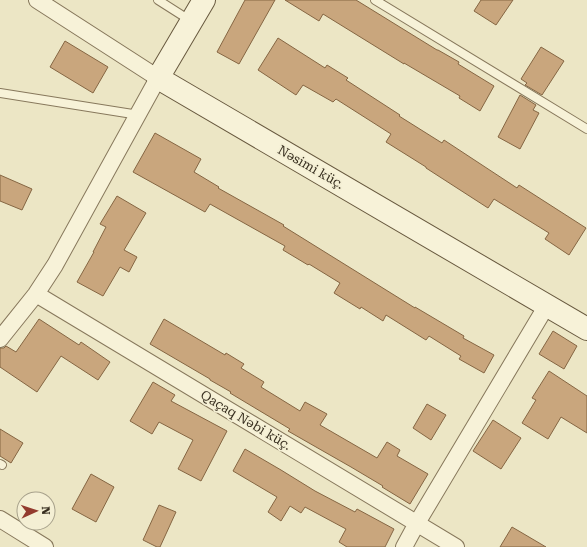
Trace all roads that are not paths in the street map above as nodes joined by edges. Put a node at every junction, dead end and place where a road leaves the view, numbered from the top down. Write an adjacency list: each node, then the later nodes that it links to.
1 (38, 0): 6 (street, Nəsimi küç.)
2 (158, 0): 5 (lane)
3 (204, 0): 5 (street)
4 (375, 0): 9 (lane)
5 (192, 21): 6 (street)
6 (158, 78): 8 (street); 11 (street, Nəsimi küç.)
7 (0, 93): 8 (lane)
8 (139, 115): 10 (street)
9 (587, 128)
10 (36, 294): 13 (street); 15 (street, Qaçaq Nəbi küç.)
11 (547, 305): 12 (street, Nəsimi küç.); 15 (street)
12 (587, 329)
13 (0, 339)
14 (0, 519): 16 (street)
15 (417, 523): 17 (street); 18 (street, Qaçaq Nəbi küç.)
16 (45, 547)
17 (404, 547)
18 (456, 547)

